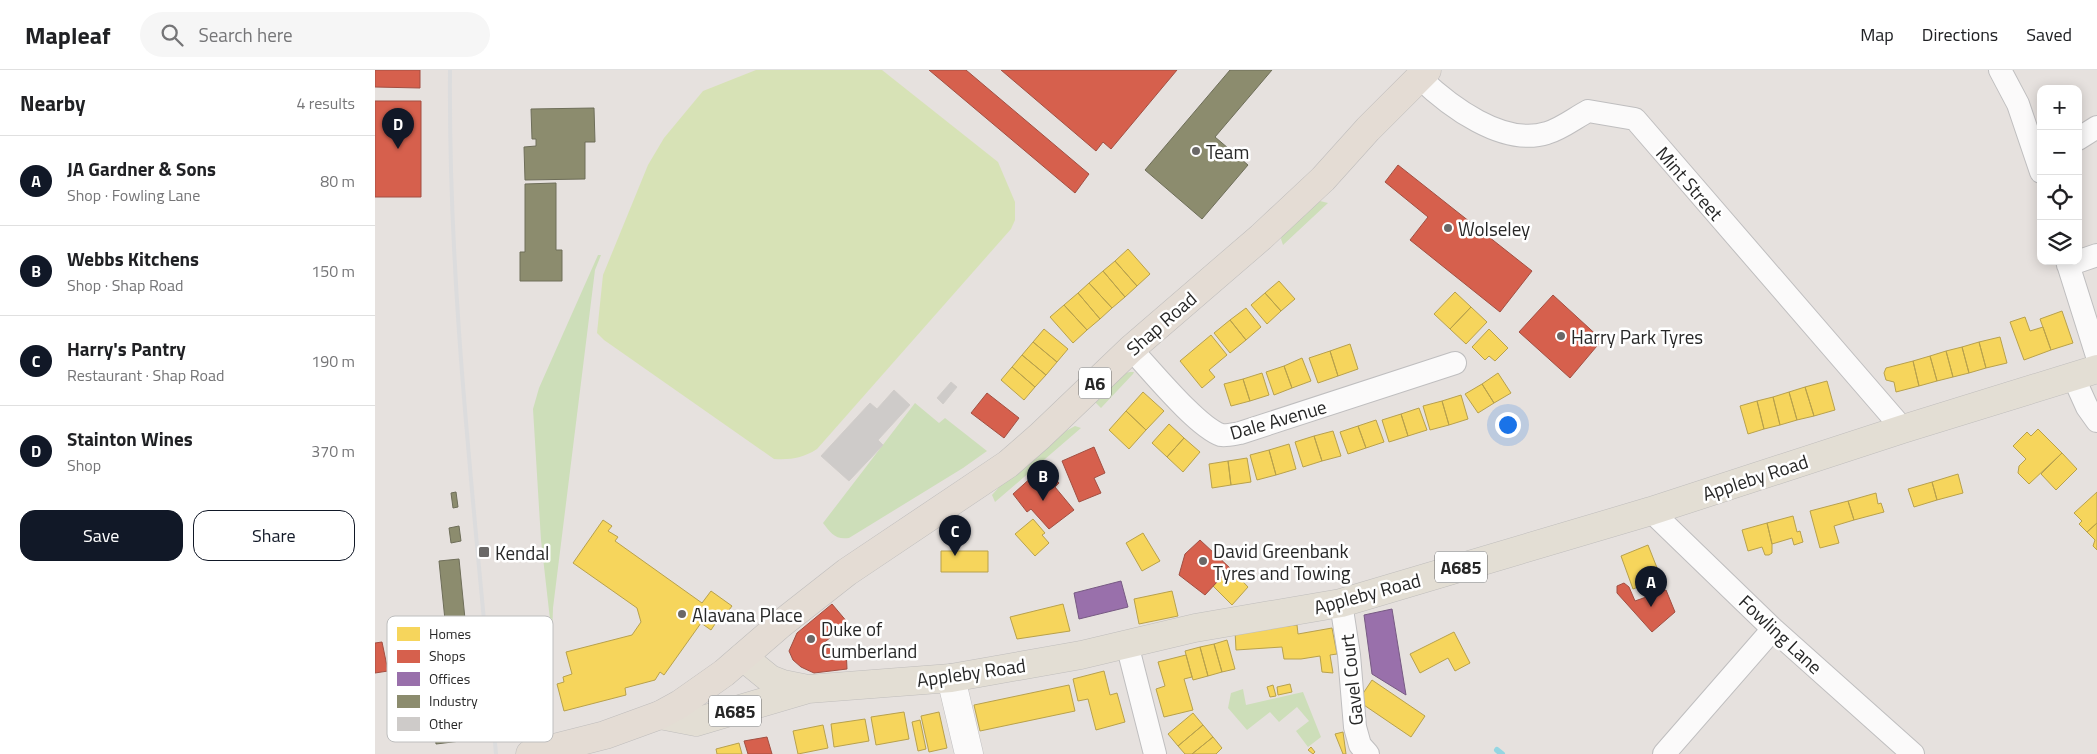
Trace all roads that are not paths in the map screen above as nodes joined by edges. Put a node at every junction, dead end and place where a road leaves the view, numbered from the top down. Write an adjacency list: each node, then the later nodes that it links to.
1 (2000, 70): 5 (street)
2 (1423, 74): 9 (highway, Shap Road / A6); 14 (street, Mint Street)
3 (2097, 127): 4 (street)
4 (2082, 136)
5 (2037, 158)
6 (2097, 254): 7 (street)
7 (2082, 259)
8 (2069, 265): 10 (street)
9 (1131, 349): 11 (street, Dale Avenue); 19 (highway, Shap Road / A6)
10 (2097, 356)
11 (1455, 363)
12 (2085, 372): 13 (street); 14 (main road, Appleby Road / A685)
13 (2097, 421)
14 (1903, 428): 15 (main road, Appleby Road / A685)
15 (1651, 511): 16 (main road, Appleby Road / A685); 17 (street, Fowling Lane)
16 (1341, 602): 18 (main road, Appleby Road / A685); 26 (street, Gavel Court)
17 (1773, 629): 27 (street); 28 (street, Fowling Lane)
18 (1127, 644): 20 (main road, Appleby Road / A685); 25 (street)
19 (743, 657): 21 (main road, Appleby Road / A685); 22 (highway, Shap Road / A6)
20 (951, 678): 21 (main road, Appleby Road / A685); 24 (street)
21 (808, 690): 22 (main road, A685)
22 (660, 715): 23 (highway, A6)
23 (530, 754)
24 (969, 754)
25 (1155, 754)
26 (1368, 754)
27 (1664, 754)
28 (1913, 754)

